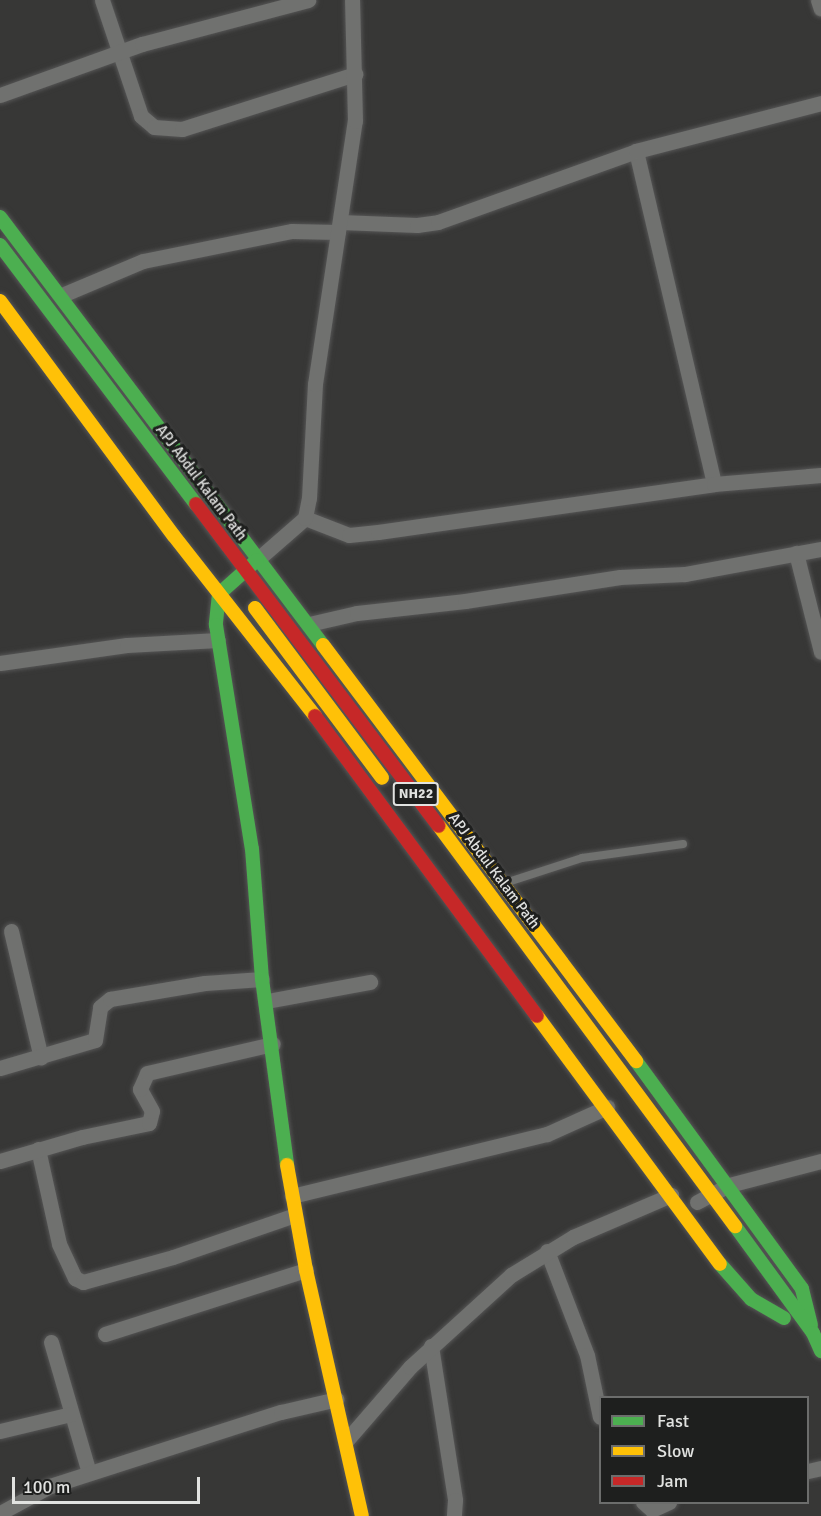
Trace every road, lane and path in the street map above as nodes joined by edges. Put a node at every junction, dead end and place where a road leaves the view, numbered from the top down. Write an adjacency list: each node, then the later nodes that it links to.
1 (102, 0): 6 (street)
2 (308, 0): 6 (street)
3 (352, 0): 7 (street)
4 (819, 0): 5 (street)
5 (821, 9)
6 (119, 51): 7 (street); 8 (street)
7 (355, 74): 12 (street)
8 (0, 95)
9 (821, 104): 10 (street)
10 (636, 151): 12 (street); 17 (street)
11 (0, 216): 14 (main road, NH22)
12 (339, 227): 14 (street); 18 (street)
13 (0, 245): 21 (main road, APJ Abdul Kalam Path / NH22)
14 (62, 295): 21 (main road, NH22)
15 (0, 301): 23 (main road, NH22)
16 (821, 475): 17 (street)
17 (714, 484): 18 (street)
18 (305, 518): 21 (street)
19 (821, 549): 20 (street)
20 (796, 553): 24 (street); 26 (street)
21 (252, 564): 22 (main road); 24 (main road, NH22); 41 (main road, APJ Abdul Kalam Path / NH22)
22 (230, 575): 23 (main road); 28 (main road, NH22)
23 (219, 594): 25 (main road); 39 (main road, NH22)
24 (309, 624): 30 (main road, NH22)
25 (218, 640): 27 (street); 32 (main road)
26 (821, 652)
27 (0, 663)
28 (394, 794)
29 (683, 844): 30 (lane)
30 (505, 883): 40 (main road, NH22)
31 (10, 931): 36 (street)
32 (262, 979): 34 (main road); 36 (street)
33 (370, 982): 34 (street)
34 (267, 1001): 35 (main road)
35 (273, 1044): 43 (street); 50 (main road)
36 (41, 1058): 38 (street)
37 (598, 1067): 42 (main road)
38 (0, 1068)
39 (607, 1107): 49 (main road, NH22); 50 (street)
40 (685, 1127): 41 (main road); 47 (main road, NH22)
41 (667, 1131): 42 (main road); 48 (main road, APJ Abdul Kalam Path / NH22)
42 (649, 1136): 46 (main road)
43 (38, 1149): 44 (street); 52 (street)
44 (0, 1161)
45 (821, 1161): 47 (street)
46 (672, 1167)
47 (729, 1185): 48 (street); 57 (main road, NH22)
48 (713, 1194): 51 (street); 57 (main road, APJ Abdul Kalam Path / NH22)
49 (671, 1195): 53 (street); 56 (main road, NH22)
50 (292, 1196): 52 (main road)
51 (697, 1202)
52 (295, 1215): 54 (main road)
53 (547, 1251): 60 (street); 64 (street)
54 (306, 1270): 58 (street); 63 (main road)
55 (756, 1281): 56 (main road, NH22)
56 (784, 1318): 62 (main road, NH22)
57 (813, 1333): 61 (main road, APJ Abdul Kalam Path / NH22)
58 (105, 1334)
59 (51, 1342): 65 (street)
60 (430, 1346): 67 (street); 73 (street)
61 (821, 1351)
62 (821, 1356)
63 (337, 1399): 67 (main road); 68 (street)
64 (599, 1412)
65 (71, 1414): 66 (street); 68 (street)
66 (0, 1431)
67 (346, 1442): 72 (main road)
68 (89, 1473): 71 (street)
69 (644, 1504): 70 (street)
70 (667, 1504)
71 (0, 1513)
72 (362, 1516)
73 (454, 1516)

